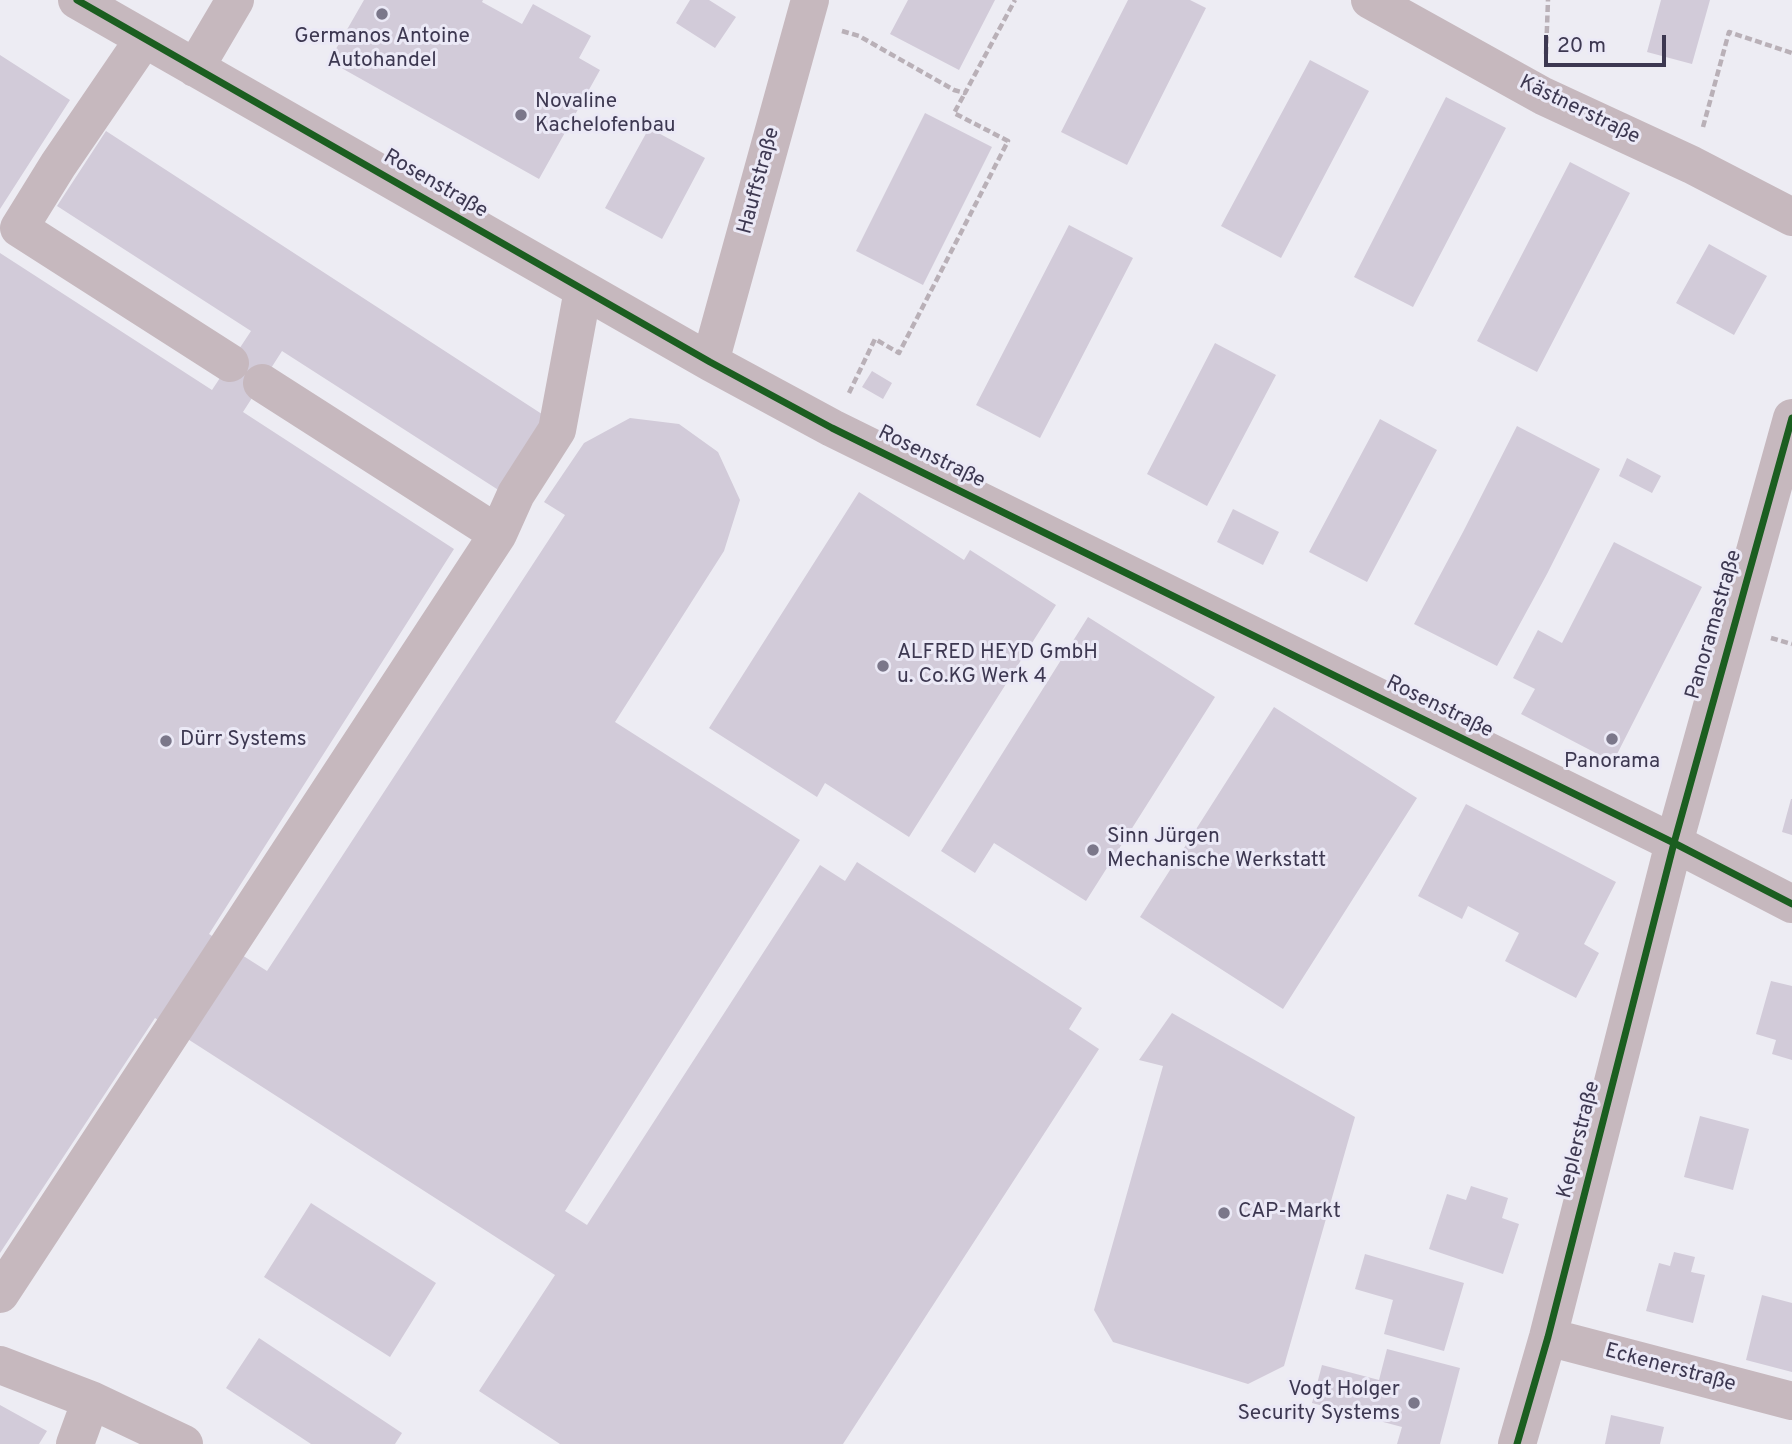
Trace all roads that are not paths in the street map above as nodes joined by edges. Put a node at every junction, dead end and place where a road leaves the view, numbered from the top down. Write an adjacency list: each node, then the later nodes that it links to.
1 (235, 0): 6 (street)
2 (1370, 0): 7 (street, Kästnerstraße)
3 (101, 6): 5 (street, Rosenstraße)
4 (807, 11): 9 (street, Hauffstraße)
5 (144, 39): 6 (street, Rosenstraße); 11 (street)
6 (195, 68): 8 (street, Rosenstraße)
7 (1792, 217)
8 (583, 290): 9 (street, Rosenstraße); 11 (street)
9 (710, 362): 12 (street, Rosenstraße)
10 (1792, 418): 12 (street, Panoramastraße)
11 (498, 534): 14 (street)
12 (1674, 843): 13 (street, Rosenstraße); 15 (street, Keplerstraße)
13 (1792, 904)
14 (0, 1294)
15 (1548, 1337): 18 (street, Eckenerstraße); 21 (street, Keplerstraße)
16 (0, 1365): 17 (street)
17 (91, 1400): 19 (street); 20 (street)
18 (1792, 1401)
19 (75, 1444)
20 (184, 1444)
21 (1517, 1444)

